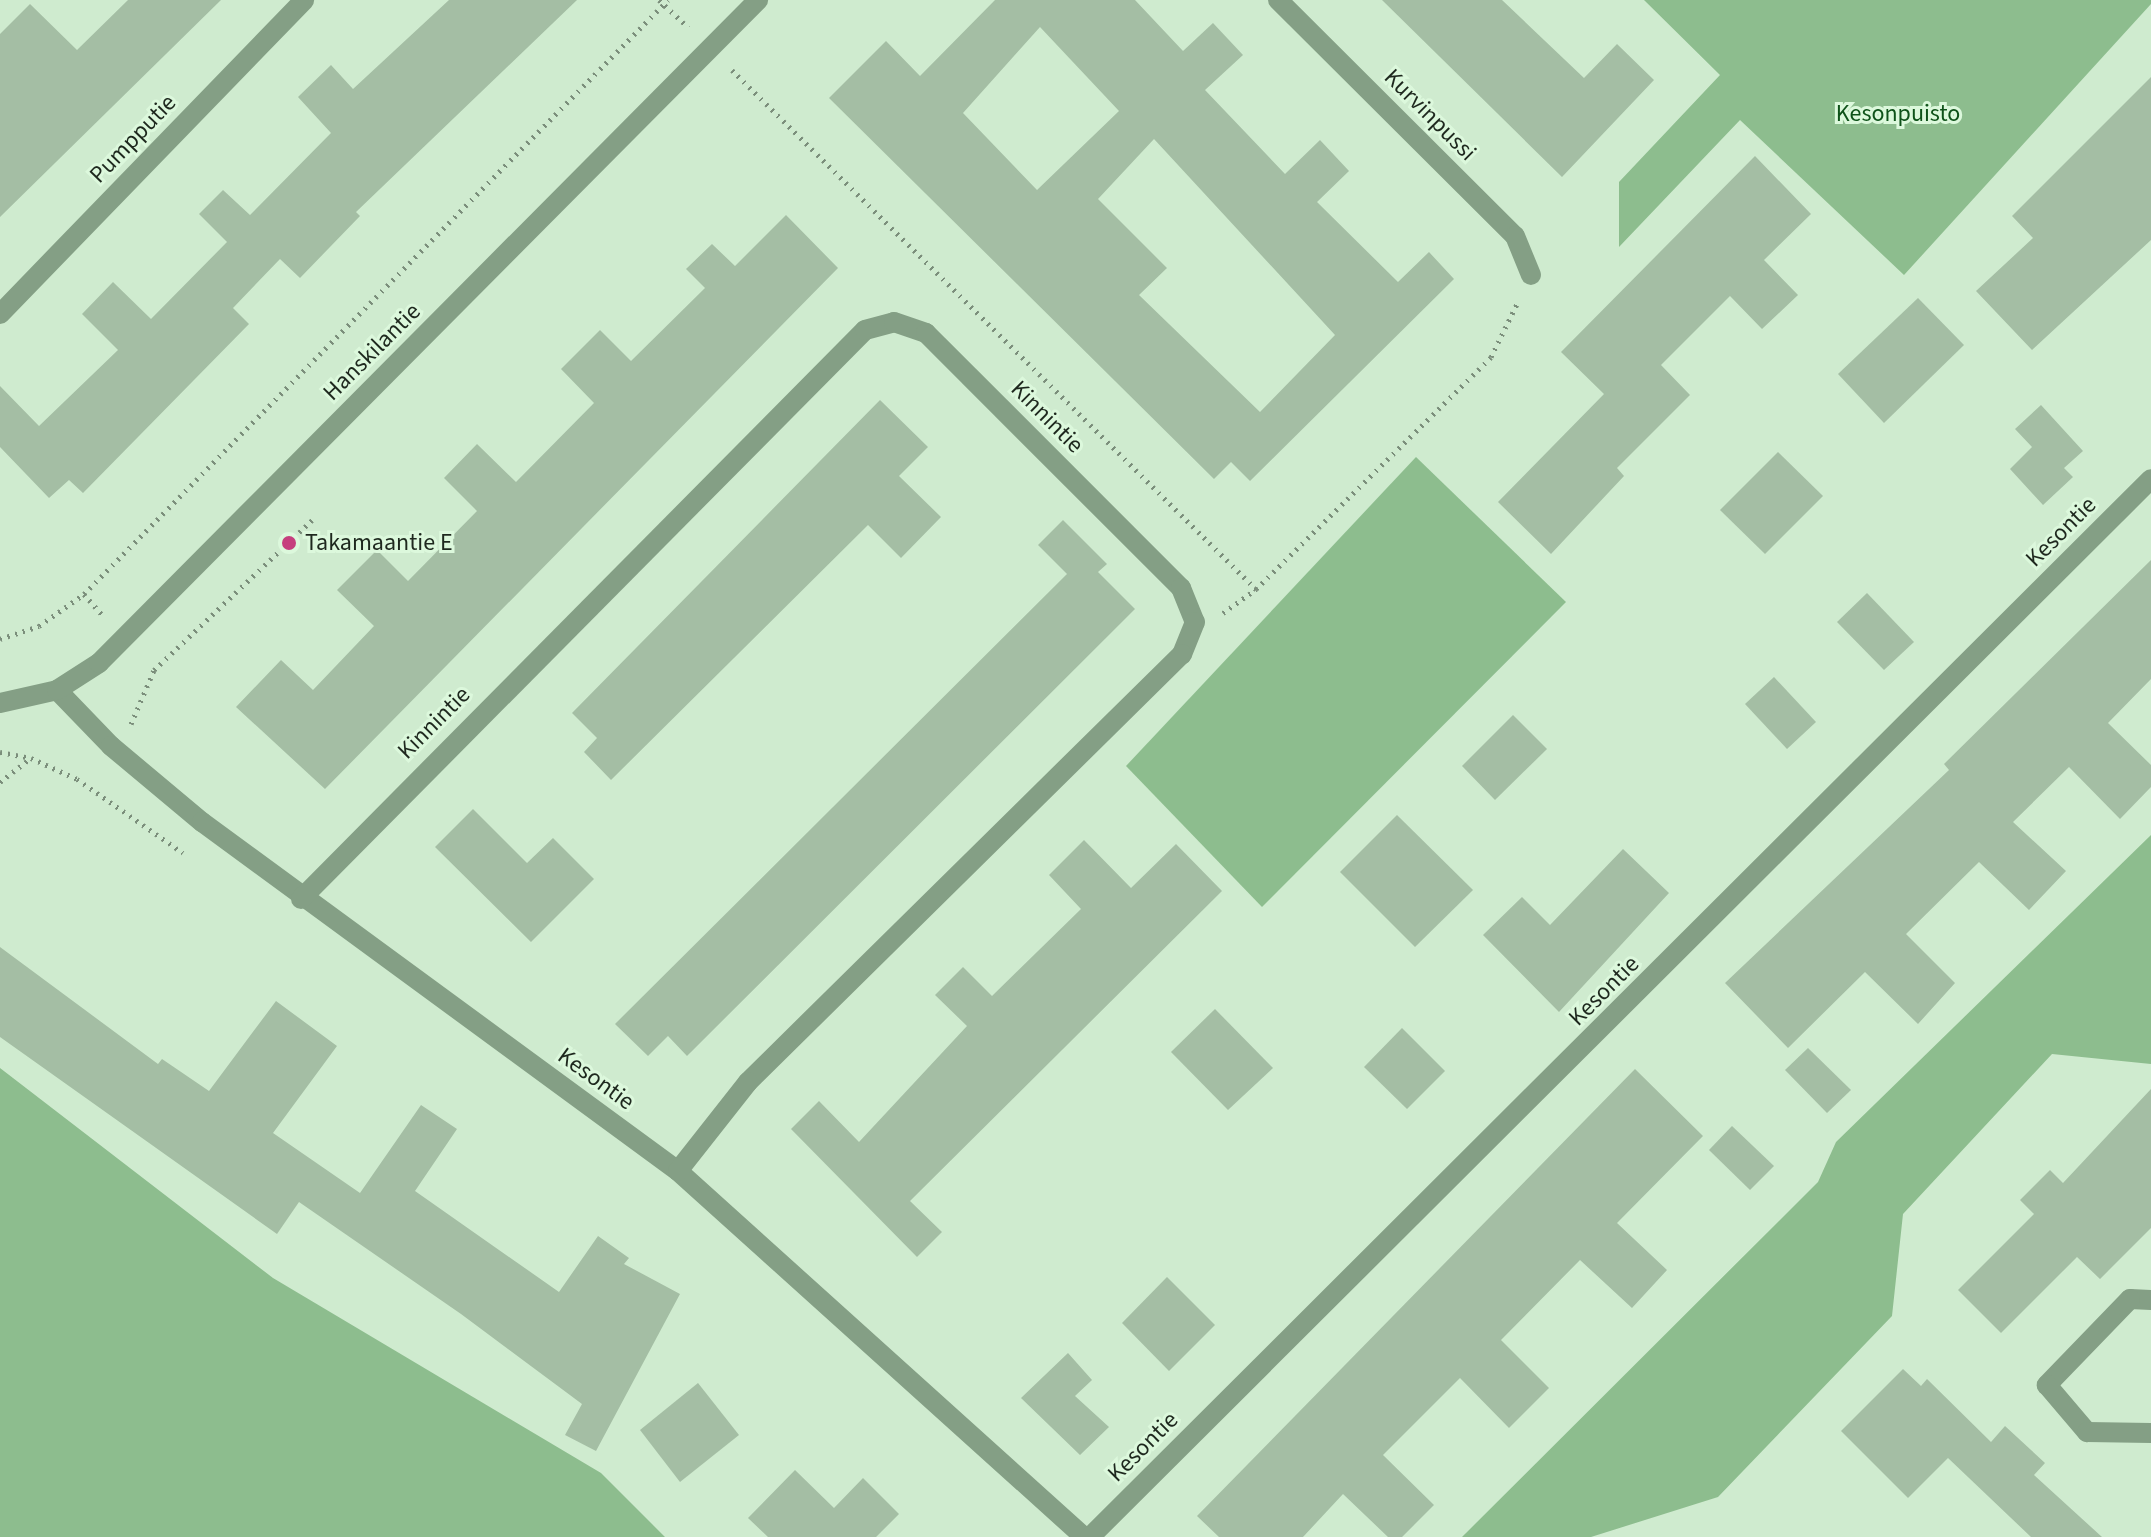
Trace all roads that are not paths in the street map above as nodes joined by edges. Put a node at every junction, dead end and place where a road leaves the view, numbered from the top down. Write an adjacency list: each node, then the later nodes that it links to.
1 (304, 0): 5 (street, Pumpputie)
2 (758, 0): 7 (street, Hanskilantie)
3 (1278, 0): 4 (street, Kurvinpussi)
4 (1531, 275)
5 (0, 314)
6 (2151, 479): 14 (street, Kesontie)
7 (57, 690): 8 (street, Hanskilantie); 9 (street, Kesontie)
8 (0, 703)
9 (301, 899): 10 (street, Kesontie); 10 (street, Kinnintie)
10 (678, 1171): 13 (street, Kesontie)
11 (2151, 1300): 12 (street)
12 (2151, 1433)
13 (1084, 1537)
14 (1090, 1537)

